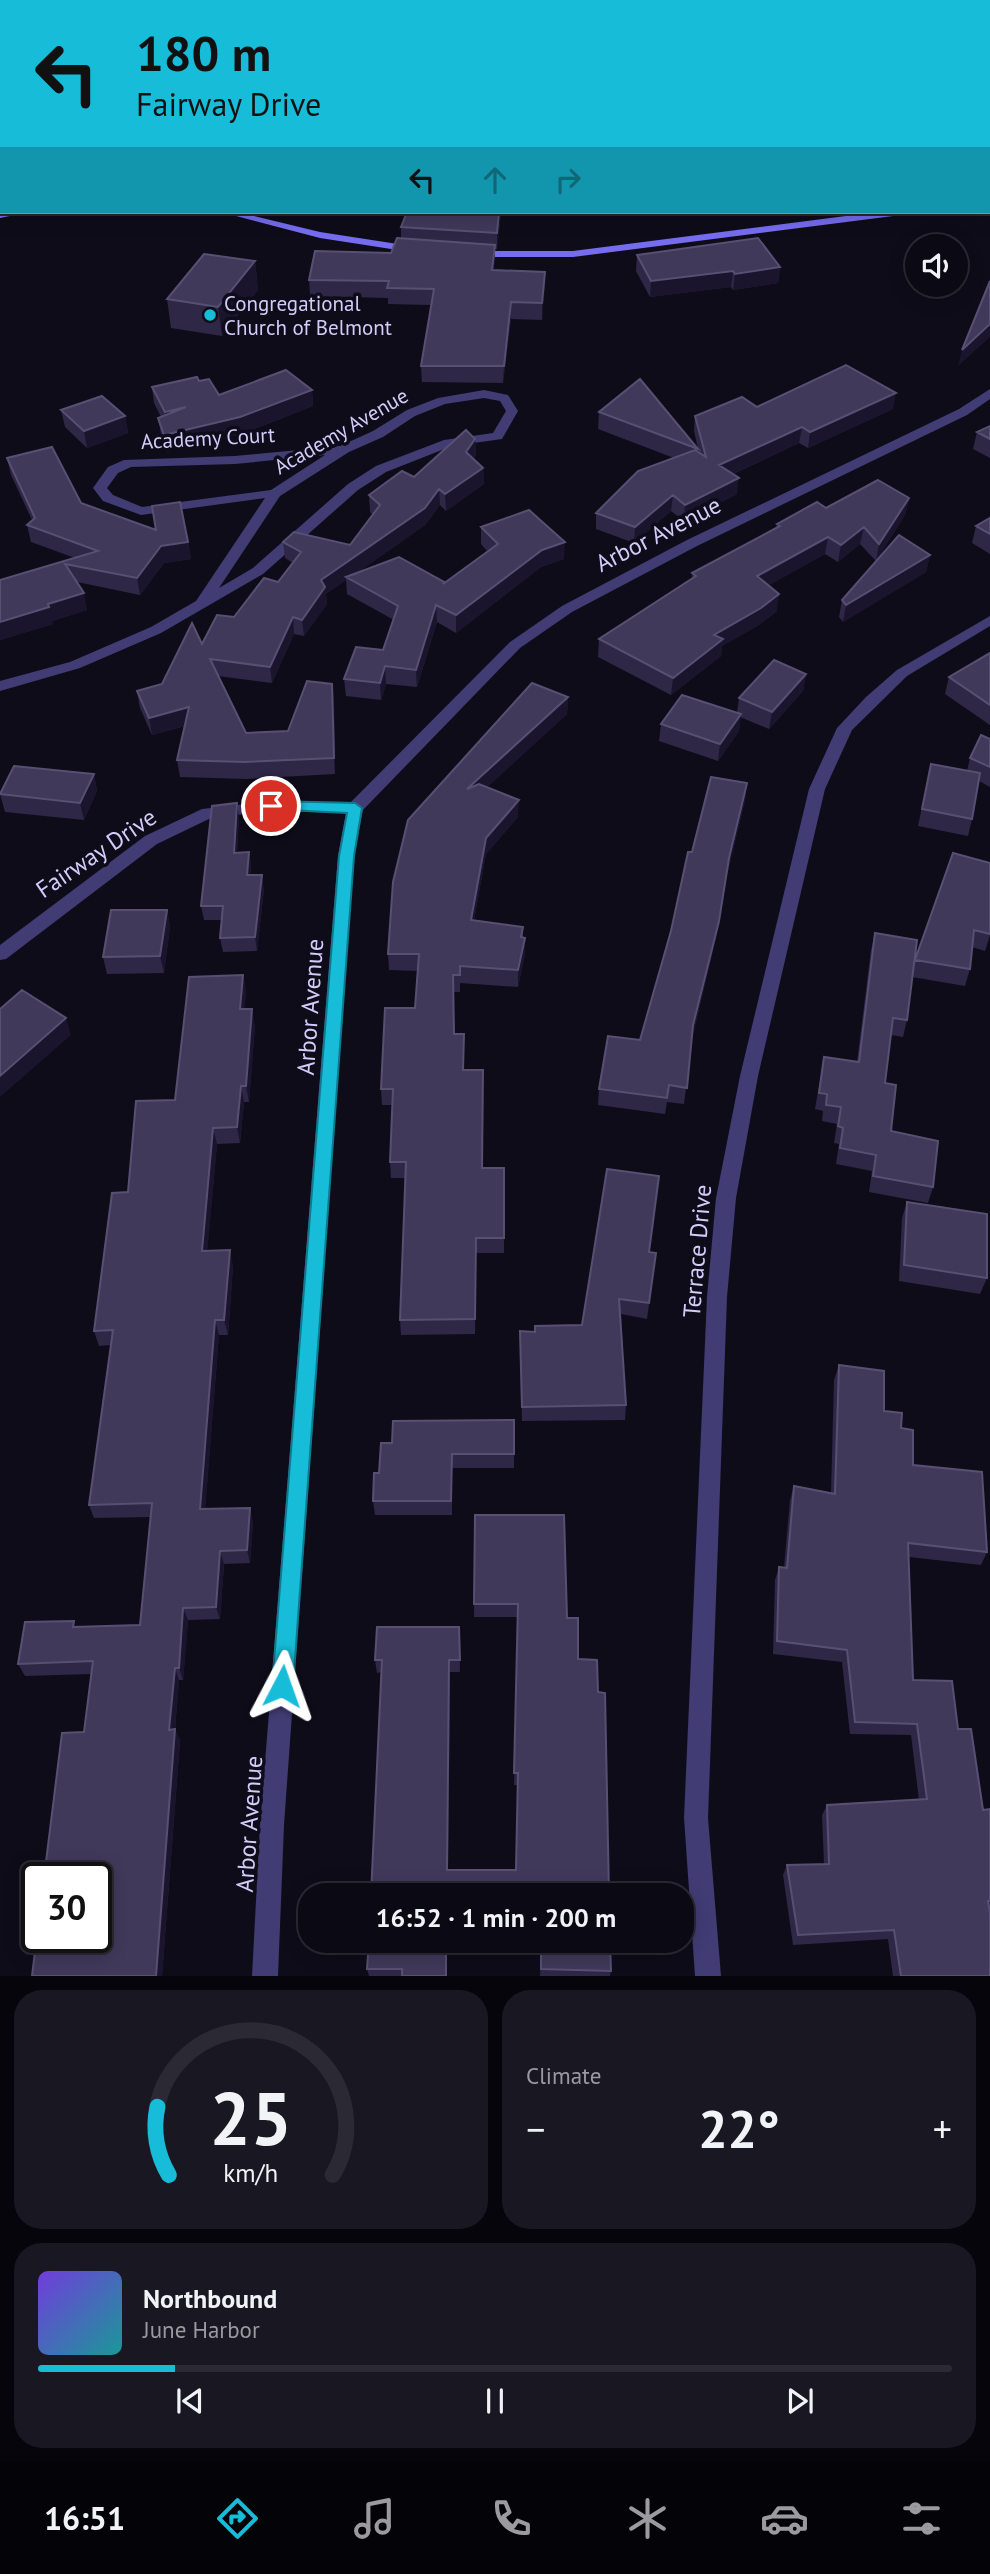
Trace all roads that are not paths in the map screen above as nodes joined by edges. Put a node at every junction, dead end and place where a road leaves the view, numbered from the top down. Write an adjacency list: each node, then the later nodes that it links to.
1 (234, 214): 3 (main road)
2 (885, 214): 4 (main road)
3 (427, 252)
4 (455, 253)
5 (990, 394): 11 (street, Arbor Avenue)
6 (344, 449): 7 (street, Academy Avenue); 7 (street, Academy Court); 8 (street, Academy Avenue)
7 (275, 493): 8 (street, Academy Avenue)
8 (203, 601): 10 (street, Academy Avenue)
9 (990, 620): 14 (street, Terrace Drive)
10 (0, 686)
11 (355, 808): 12 (street, Fairway Drive); 13 (street, Arbor Avenue)
12 (0, 954)
13 (264, 1976)
14 (708, 1976)

